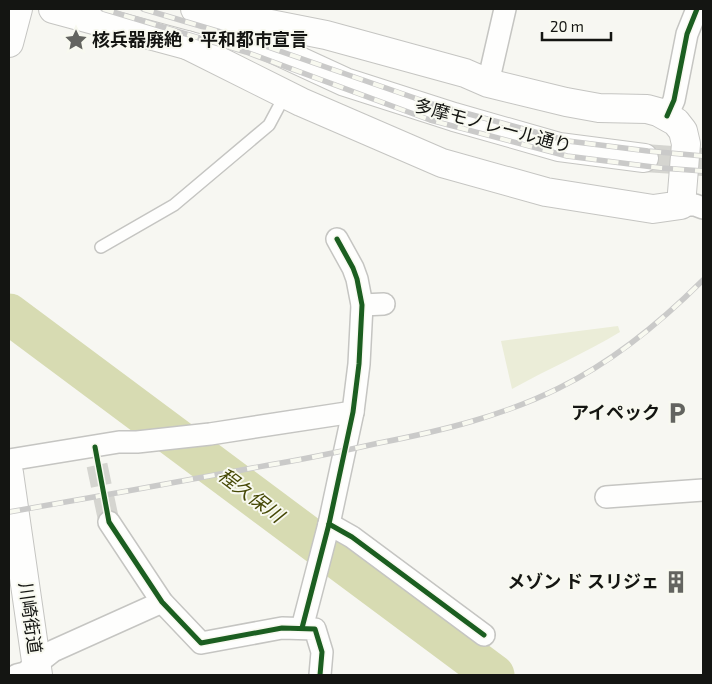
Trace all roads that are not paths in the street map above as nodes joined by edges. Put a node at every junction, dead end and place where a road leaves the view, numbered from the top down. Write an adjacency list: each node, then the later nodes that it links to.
1 (18, 9): 7 (main road)
2 (53, 9): 8 (main road, 多摩モノレール通り)
3 (185, 9): 9 (main road, 多摩モノレール通り)
4 (195, 9): 10 (main road)
5 (505, 9): 10 (street)
6 (697, 9): 12 (street)
7 (9, 44)
8 (188, 46): 9 (main road, 多摩モノレール通り); 11 (main road)
9 (345, 82): 13 (main road, 多摩モノレール通り)
10 (488, 83): 12 (main road)
11 (285, 95): 14 (main road); 16 (lane)
12 (667, 116): 14 (main road)
13 (644, 158)
14 (692, 206)
15 (337, 239): 18 (street)
16 (101, 247)
17 (384, 304): 18 (street)
18 (362, 305): 19 (street)
19 (353, 412): 20 (street); 25 (street)
20 (9, 460)
21 (9, 473): 29 (main road, 川崎街道)
22 (703, 490): 23 (street)
23 (606, 496)
24 (109, 522): 26 (street)
25 (329, 524): 27 (street); 28 (street)
26 (162, 602): 27 (street); 29 (street)
27 (302, 628): 30 (street)
28 (484, 636)
29 (31, 672)
30 (320, 675)

